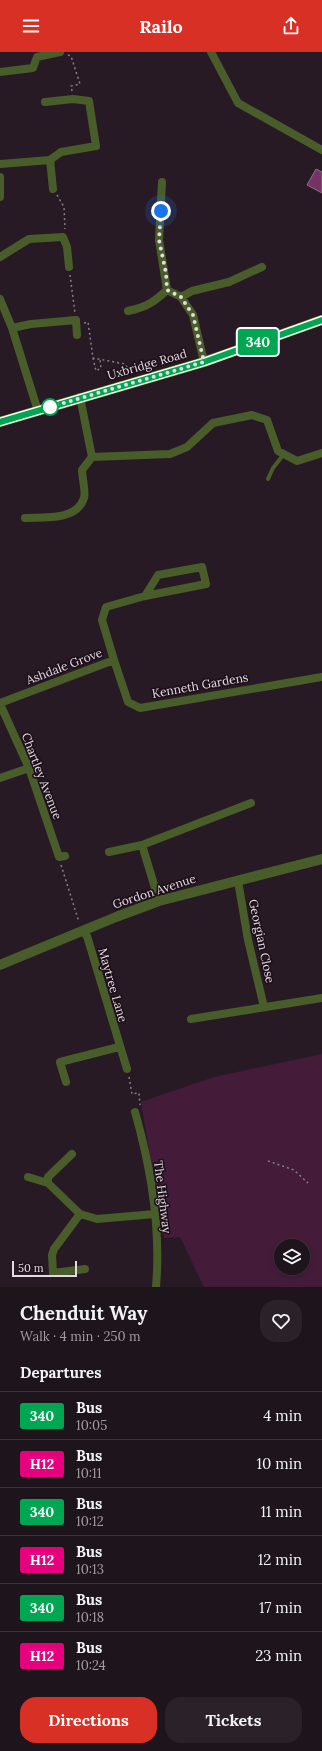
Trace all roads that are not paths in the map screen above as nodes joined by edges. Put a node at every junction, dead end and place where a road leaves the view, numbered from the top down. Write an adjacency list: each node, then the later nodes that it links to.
1 (211, 52): 5 (street)
2 (60, 53): 3 (street)
3 (0, 72)
4 (45, 102): 6 (street)
5 (322, 150)
6 (50, 160): 7 (street); 10 (street)
7 (0, 164)
8 (0, 176): 11 (street)
9 (162, 182): 15 (street)
10 (53, 188)
11 (0, 197)
12 (0, 257): 13 (street)
13 (69, 267)
14 (262, 268): 16 (street)
15 (167, 290): 16 (street); 18 (street)
16 (181, 297): 22 (street)
17 (0, 299): 20 (street)
18 (128, 311)
19 (322, 320): 22 (main road, Uxbridge Road)
20 (12, 328): 21 (street); 24 (street)
21 (77, 335)
22 (204, 362): 23 (main road, Uxbridge Road)
23 (80, 397): 24 (main road, Uxbridge Road); 28 (street)
24 (38, 411): 25 (main road, Uxbridge Road)
25 (0, 422)
26 (322, 453): 27 (street)
27 (284, 454): 28 (street); 29 (lane)
28 (92, 457): 30 (street)
29 (268, 479)
30 (25, 518)
31 (144, 596): 31 (street, Ashdale Grove); 32 (street, Ashdale Grove)
32 (114, 660): 33 (street, Kenneth Gardens); 34 (street, Ashdale Grove)
33 (322, 677)
34 (0, 704): 35 (street, Chartley Avenue)
35 (29, 768): 36 (street); 40 (street, Chartley Avenue)
36 (0, 778)
37 (251, 803): 38 (street)
38 (142, 845): 39 (street); 43 (street)
39 (108, 852)
40 (62, 856)
41 (322, 859): 42 (street, Gordon Avenue)
42 (238, 881): 43 (street, Gordon Avenue); 47 (street, Georgian Close)
43 (159, 901): 44 (street, Gordon Avenue)
44 (82, 931): 45 (street, Gordon Avenue); 49 (street, Maytree Lane)
45 (0, 965)
46 (322, 998): 47 (street)
47 (264, 1007): 48 (street)
48 (191, 1019)
49 (119, 1047): 50 (street, Maytree Lane); 51 (street)
50 (127, 1069)
51 (66, 1082)
52 (135, 1112): 57 (street, The Highway)
53 (72, 1154): 55 (street)
54 (28, 1177): 55 (street)
55 (48, 1183): 56 (street)
56 (80, 1214): 57 (street); 58 (street)
57 (155, 1214): 59 (street, The Highway)
58 (85, 1270)
59 (156, 1287)

